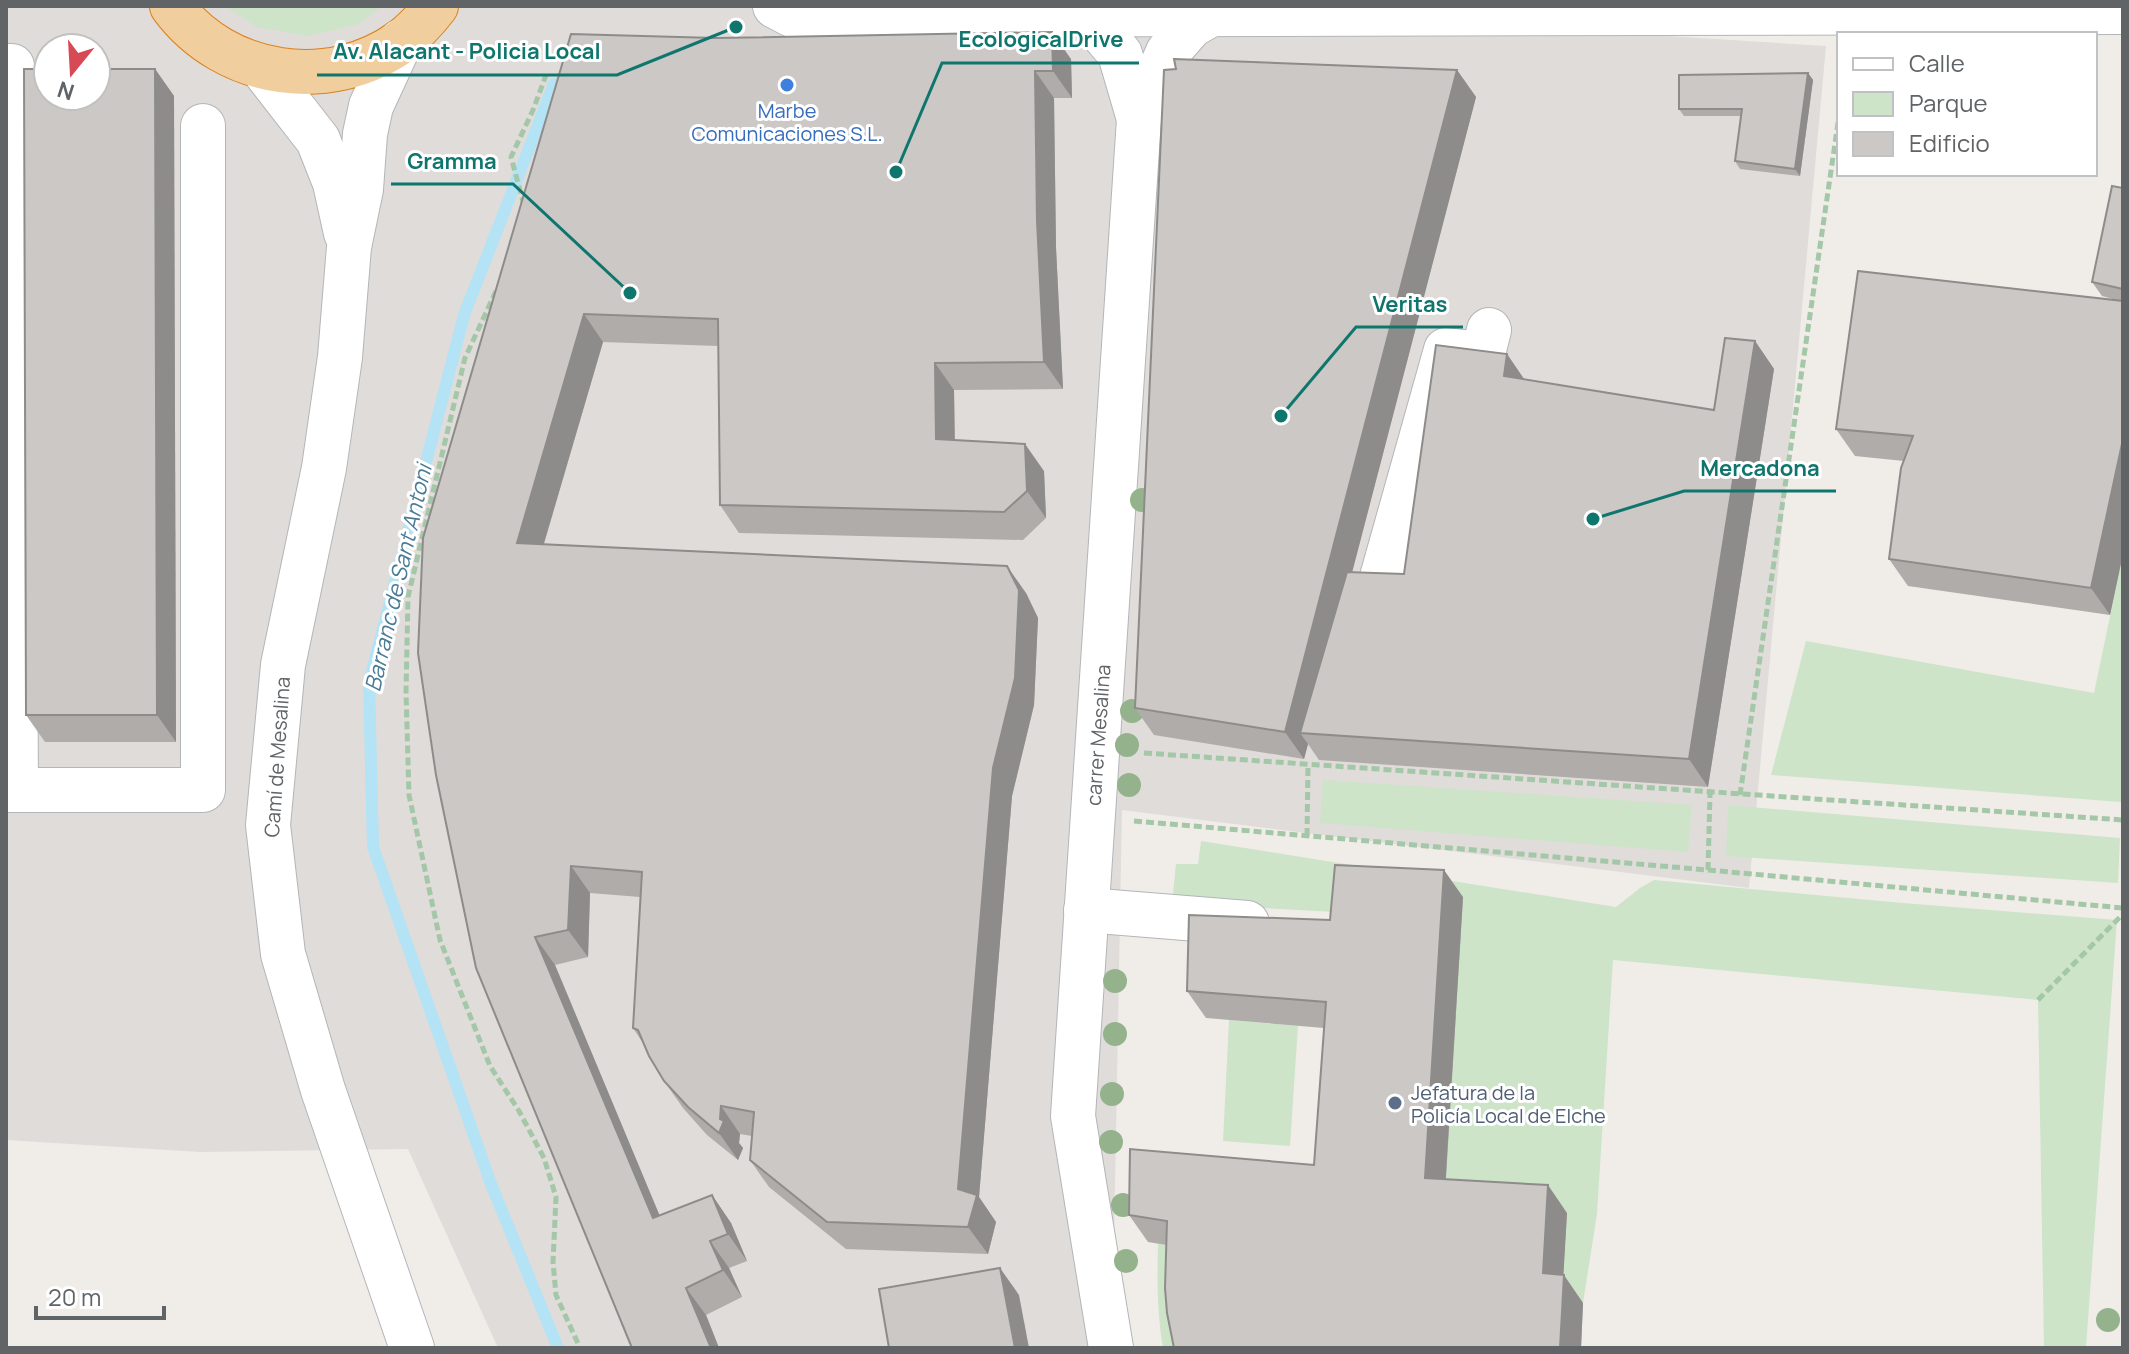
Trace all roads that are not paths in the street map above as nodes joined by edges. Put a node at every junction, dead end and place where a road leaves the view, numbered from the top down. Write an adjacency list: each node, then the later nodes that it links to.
1 (172, 6): 9 (highway)
2 (436, 6): 7 (highway)
3 (775, 6): 5 (street)
4 (2123, 12): 6 (street)
5 (1087, 15): 6 (street); 10 (street, carrer Mesalina)
6 (1210, 15): 10 (street, carrer Mesalina)
7 (401, 41): 9 (highway); 12 (street, Camí de Mesalina)
8 (6, 66): 15 (street)
9 (262, 68): 12 (street, Camí de Mesalina)
10 (1139, 119): 16 (street, carrer Mesalina)
11 (203, 126): 15 (street)
12 (349, 247): 18 (street, Camí de Mesalina)
13 (1489, 330): 14 (street)
14 (1379, 588)
15 (11, 790)
16 (1086, 910): 17 (street); 19 (street, carrer Mesalina)
17 (1287, 926)
18 (412, 1348)
19 (1111, 1348)

